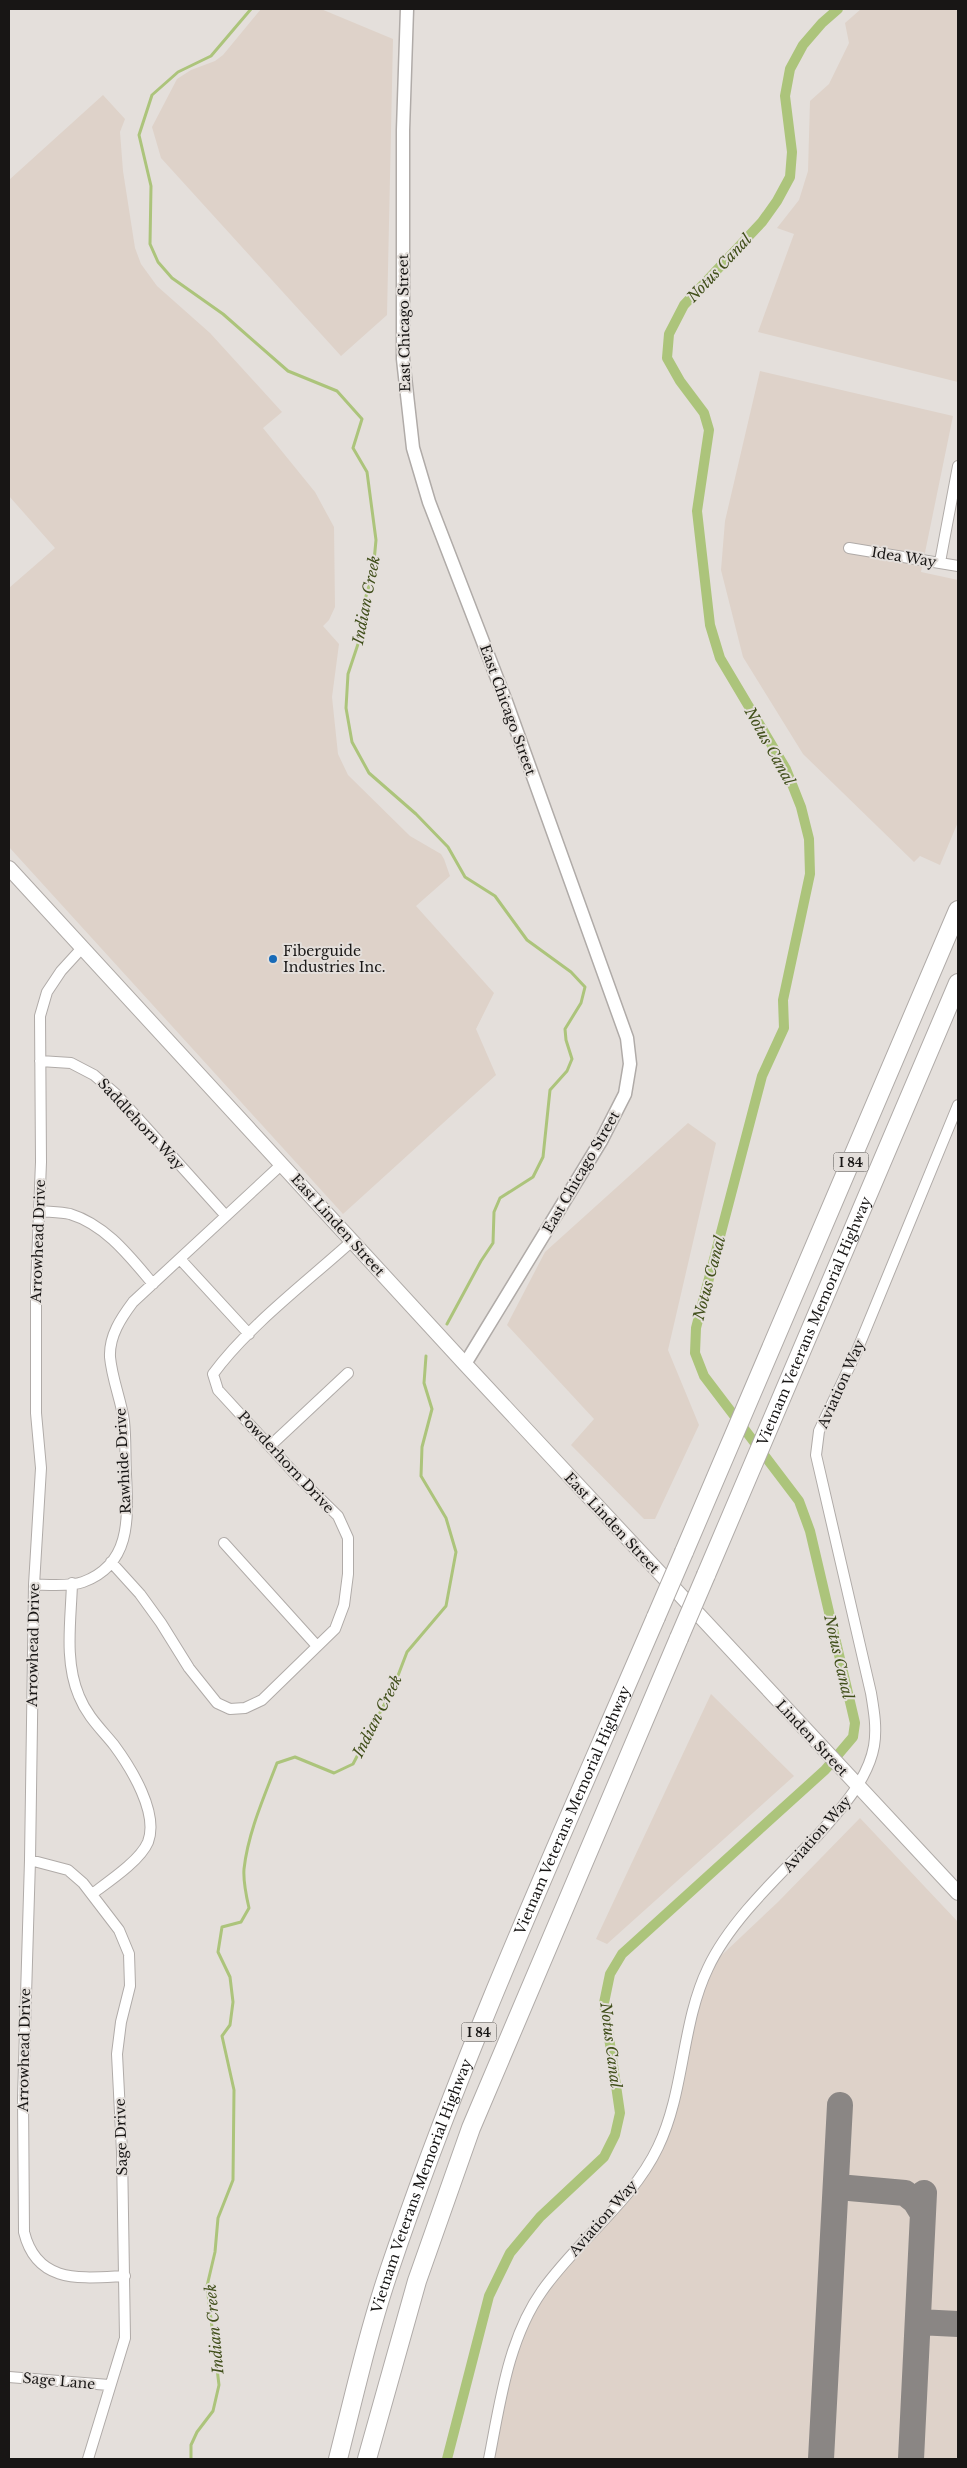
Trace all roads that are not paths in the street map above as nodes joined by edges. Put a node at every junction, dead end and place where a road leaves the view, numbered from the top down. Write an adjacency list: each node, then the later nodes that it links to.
1 (407, 9): 19 (street, East Chicago Street)
2 (958, 466): 4 (street)
3 (849, 548): 4 (street, Idea Way)
4 (940, 562): 5 (street, Idea Way)
5 (958, 566)
6 (9, 868): 8 (main road, East Linden Street)
7 (958, 910): 36 (highway, Vietnam Veterans Memorial Highway / I 84, bridge)
8 (82, 948): 10 (street, Arrowhead Drive); 12 (main road, East Linden Street)
9 (958, 983): 37 (highway, Vietnam Veterans Memorial Highway / I 84, bridge)
10 (40, 1061): 13 (street, Arrowhead Drive); 14 (street, Saddlehorn Way)
11 (958, 1105): 28 (street, Aviation Way)
12 (282, 1164): 14 (street, Rawhide Drive); 15 (main road, East Linden Street)
13 (39, 1211): 17 (street); 26 (street, Arrowhead Drive)
14 (226, 1216): 16 (street, Rawhide Drive)
15 (352, 1241): 18 (street, Powderhorn Drive); 19 (main road, East Linden Street)
16 (180, 1259): 17 (street, Rawhide Drive); 18 (street)
17 (153, 1284): 23 (street, Rawhide Drive)
18 (249, 1334): 21 (street, Powderhorn Drive)
19 (464, 1364): 24 (main road, East Linden Street)
20 (348, 1373): 21 (street)
21 (271, 1445): 27 (street, Powderhorn Drive)
22 (224, 1543): 27 (street)
23 (111, 1562): 25 (street, Rawhide Drive); 27 (street, Powderhorn Drive)
24 (667, 1582): 28 (main road, Linden Street)
25 (72, 1583): 26 (street, Rawhide Drive); 31 (street)
26 (34, 1585): 29 (street, Arrowhead Drive)
27 (317, 1646)
28 (857, 1785): 30 (main road, Linden Street); 38 (street, Aviation Way)
29 (30, 1860): 31 (street, Sage Drive); 32 (street, Arrowhead Drive)
30 (958, 1893)
31 (92, 1894): 32 (street, Sage Drive)
32 (125, 2276): 34 (street, Sage Drive)
33 (9, 2377): 34 (street, Sage Lane)
34 (109, 2385): 35 (street, Sage Drive)
35 (88, 2459)
36 (338, 2459)
37 (368, 2459)
38 (489, 2459)

